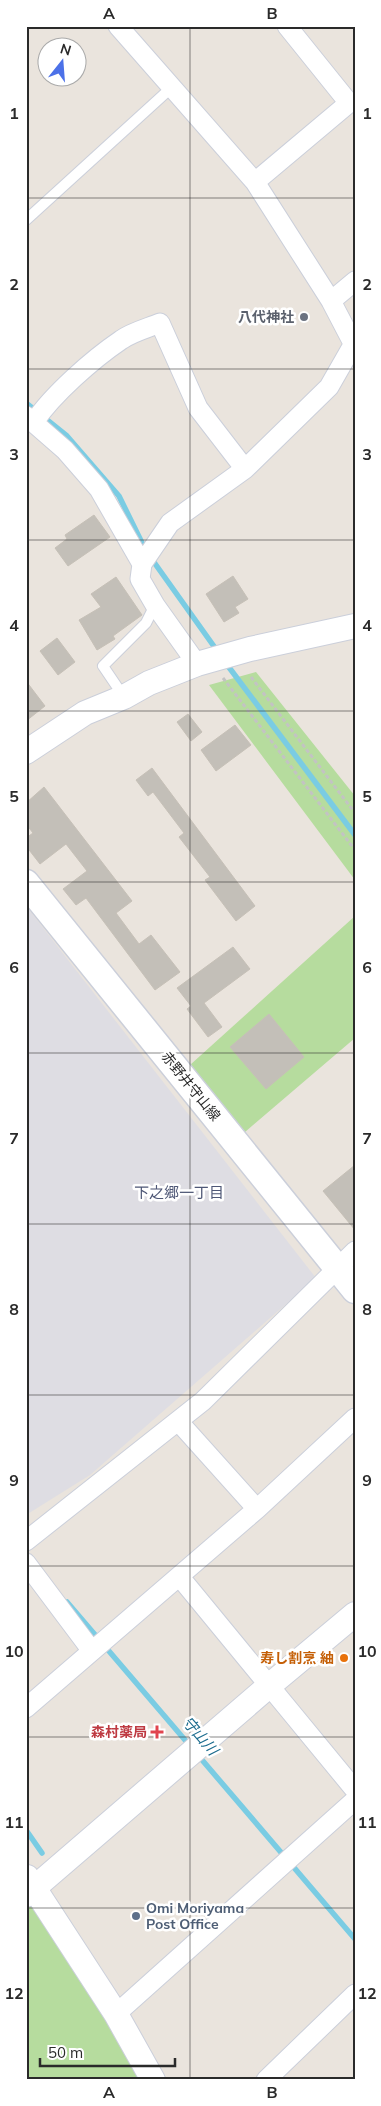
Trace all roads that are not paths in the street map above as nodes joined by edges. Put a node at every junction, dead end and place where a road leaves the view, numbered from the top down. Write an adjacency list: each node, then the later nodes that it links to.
1 (118, 26): 3 (street)
2 (287, 26): 4 (street)
3 (171, 88): 5 (street); 6 (lane)
4 (352, 104): 5 (street)
5 (255, 182): 8 (street)
6 (26, 220)
7 (355, 281): 8 (street)
8 (330, 301): 9 (street)
9 (354, 346): 11 (street)
10 (36, 415): 11 (street); 12 (street)
11 (245, 469): 12 (street)
12 (146, 557): 13 (street)
13 (155, 605): 15 (street); 16 (lane)
14 (355, 626): 15 (street)
15 (203, 662): 16 (street)
16 (124, 697): 17 (street)
17 (26, 752)
18 (26, 883): 19 (main road, 赤野井守山線)
19 (346, 1260): 20 (main road, 赤野井守山線); 22 (street)
20 (355, 1290)
21 (355, 1418): 23 (street)
22 (178, 1421): 23 (street); 24 (street)
23 (256, 1509): 26 (street)
24 (26, 1541)
25 (26, 1563): 28 (street)
26 (179, 1576): 28 (street); 29 (street)
27 (355, 1614): 29 (street)
28 (92, 1651): 30 (street)
29 (270, 1685): 31 (street); 33 (street)
30 (26, 1708)
31 (355, 1790)
32 (355, 1800): 35 (street)
33 (29, 1887): 35 (street)
34 (355, 1994): 37 (street)
35 (116, 2014): 36 (street)
36 (153, 2080)
37 (266, 2080)

